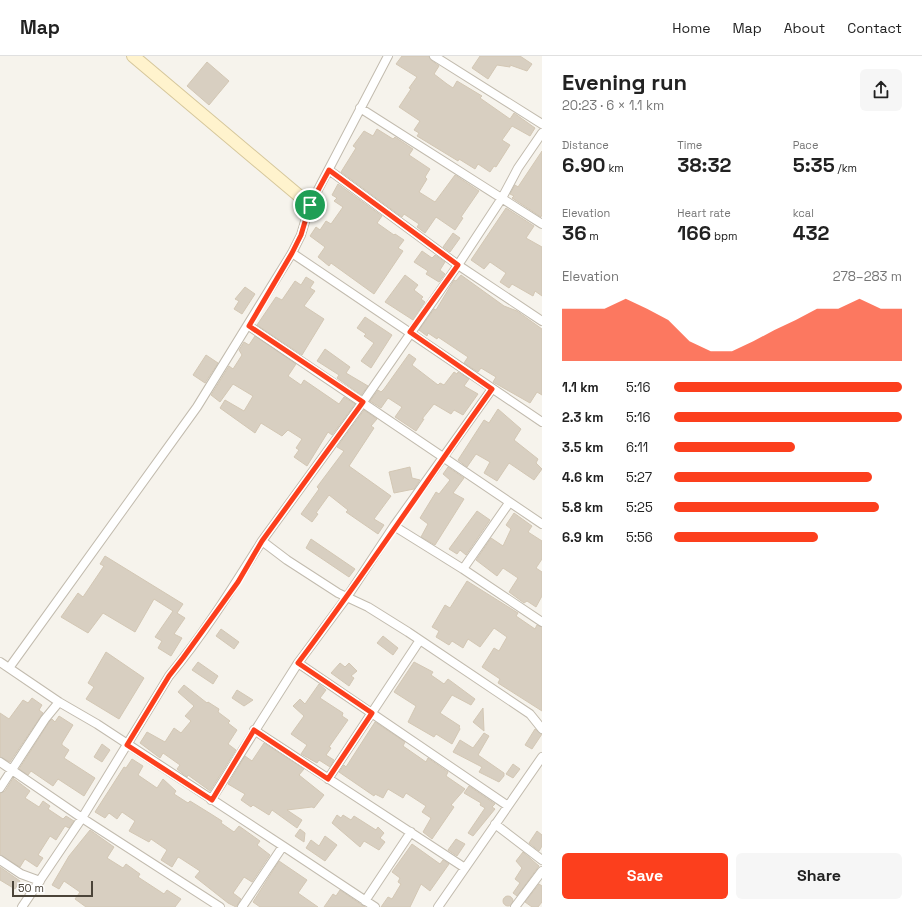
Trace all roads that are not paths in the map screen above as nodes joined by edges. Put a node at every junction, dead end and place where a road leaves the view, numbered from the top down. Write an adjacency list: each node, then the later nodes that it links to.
1 (133, 56): 9 (street)
2 (388, 56): 4 (street)
3 (434, 56): 5 (street)
4 (360, 108): 7 (street); 8 (street)
5 (542, 124)
6 (542, 133): 8 (street)
7 (329, 170): 9 (street); 12 (street)
8 (502, 198): 10 (street); 12 (street)
9 (310, 205): 11 (street)
10 (542, 224)
11 (292, 253): 14 (street); 15 (street)
12 (458, 265): 13 (street); 15 (street)
13 (542, 321)
14 (249, 326): 17 (street); 30 (street)
15 (410, 332): 16 (street); 17 (street)
16 (492, 389): 18 (street); 19 (street)
17 (363, 402): 19 (street); 23 (street)
18 (542, 422)
19 (442, 458): 20 (street); 22 (street)
20 (510, 503): 21 (street); 24 (street)
21 (542, 524)
22 (394, 526): 24 (street); 25 (street)
23 (262, 541): 25 (street); 35 (street)
24 (463, 569): 26 (street)
25 (347, 597): 27 (street); 29 (street)
26 (542, 622)
27 (420, 640): 32 (street); 33 (street)
28 (0, 662): 30 (street)
29 (298, 663): 32 (street); 34 (street)
30 (9, 668): 31 (street)
31 (59, 702): 35 (street); 38 (street)
32 (372, 713): 39 (street); 42 (street)
33 (542, 729)
34 (254, 730): 39 (street); 41 (street)
35 (127, 745): 41 (street); 43 (street)
36 (542, 757): 42 (street)
37 (0, 762): 38 (street)
38 (11, 769): 40 (street); 43 (street)
39 (328, 779): 45 (street)
40 (0, 788)
41 (212, 800): 46 (street)
42 (508, 806): 44 (street)
43 (82, 818): 51 (street); 54 (street)
44 (495, 824): 48 (street); 49 (street)
45 (411, 832): 49 (street); 52 (street)
46 (283, 846): 52 (street); 55 (street)
47 (0, 860): 51 (street)
48 (542, 860)
49 (465, 868): 57 (street)
50 (542, 871): 58 (street)
51 (40, 881): 53 (street)
52 (365, 901): 56 (street)
53 (22, 907)
54 (220, 907)
55 (242, 907)
56 (375, 907)
57 (438, 907)
58 (515, 907)

